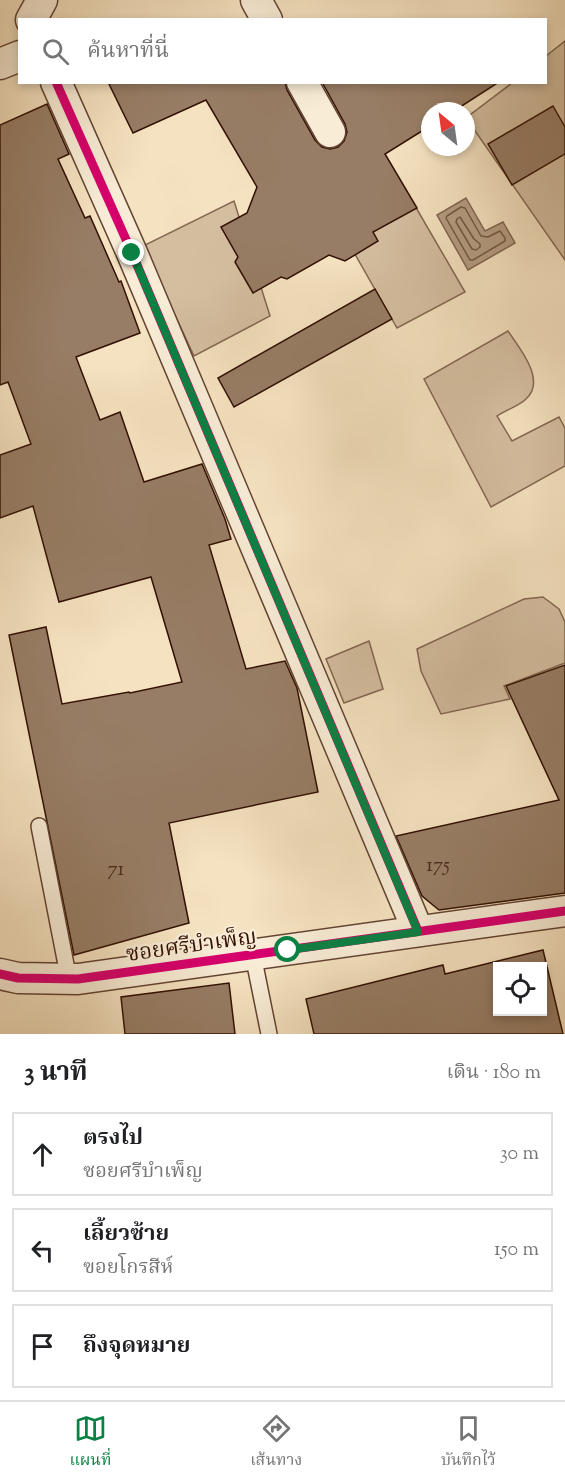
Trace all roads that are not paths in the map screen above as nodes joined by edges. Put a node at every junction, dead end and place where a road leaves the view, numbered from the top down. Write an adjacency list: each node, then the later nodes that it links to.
1 (42, 0): 3 (street)
2 (256, 0): 4 (street)
3 (32, 18)
4 (266, 18)
5 (18, 57): 6 (street)
6 (0, 64)
7 (57, 84): 12 (street)
8 (303, 84): 9 (street)
9 (330, 132)
10 (39, 826): 15 (lane)
11 (565, 911): 12 (street, ซอยศรีบำเพ็ญ)
12 (418, 932): 13 (street, ซอยศรีบำเพ็ญ)
13 (253, 955): 15 (street, ซอยศรีบำเพ็ญ); 16 (lane)
14 (0, 974): 15 (street, ซอยศรีบำเพ็ญ)
15 (69, 980)
16 (269, 1034)

